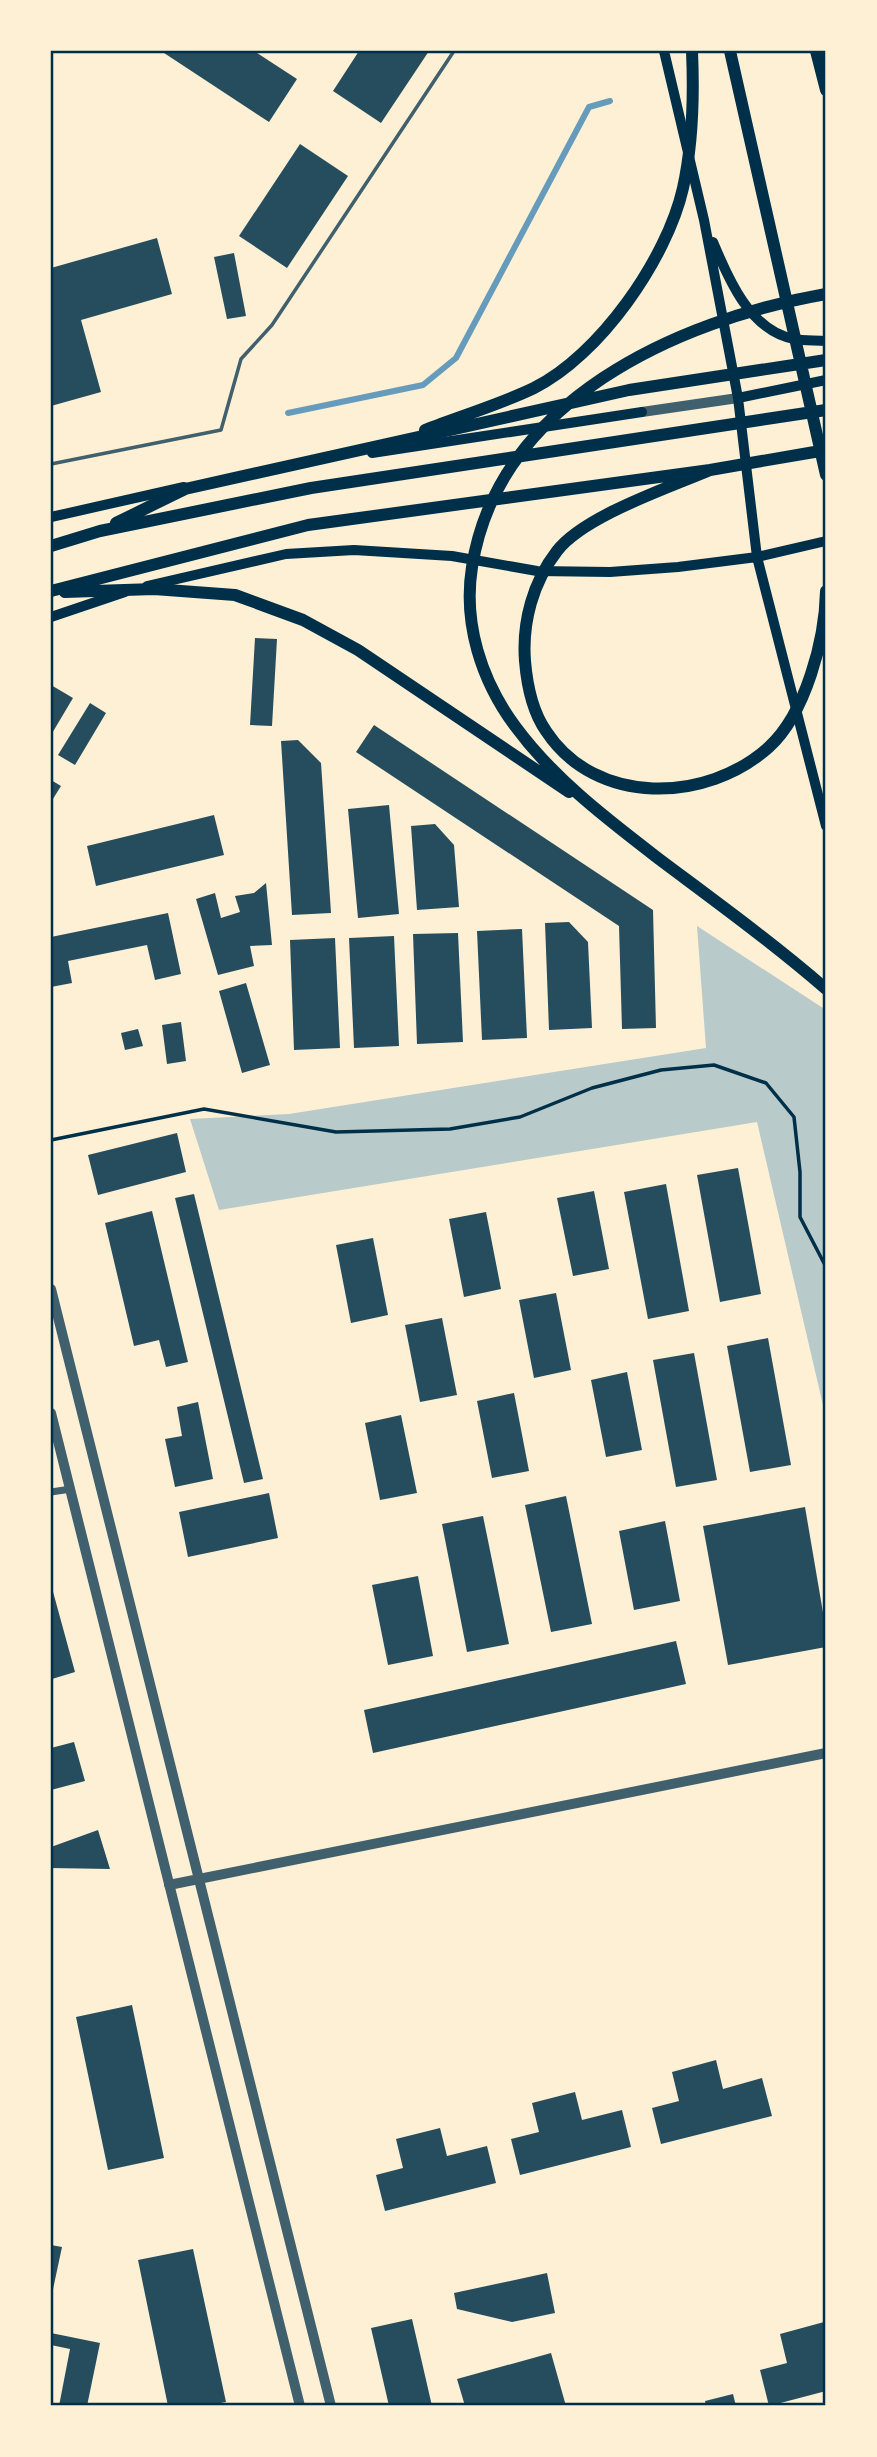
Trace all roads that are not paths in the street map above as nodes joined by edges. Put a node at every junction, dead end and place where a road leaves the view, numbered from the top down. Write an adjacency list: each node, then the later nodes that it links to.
1 (454, 51): 17 (lane)
2 (664, 51): 7 (main road)
3 (692, 51): 15 (highway)
4 (730, 51): 19 (highway)
5 (816, 51): 6 (highway)
6 (826, 90)
7 (704, 220): 9 (main road); 12 (main road)
8 (826, 294): 28 (highway)
9 (826, 341)
10 (826, 360): 15 (highway)
11 (826, 380): 12 (main road)
12 (738, 398): 14 (street); 24 (main road)
13 (826, 410): 21 (highway)
14 (642, 412): 20 (main road)
15 (382, 447): 21 (highway)
16 (826, 450): 18 (highway)
17 (51, 464)
18 (710, 470): 25 (highway); 26 (highway)
19 (826, 475)
20 (51, 517)
21 (100, 531): 23 (highway)
22 (826, 541): 24 (main road)
23 (51, 546)
24 (757, 557): 27 (main road); 29 (main road)
25 (826, 591)
26 (51, 592): 28 (highway)
27 (51, 617)
28 (587, 804): 30 (highway)
29 (826, 826)
30 (826, 989)
31 (51, 1289): 36 (street)
32 (51, 1413): 33 (street)
33 (71, 1489): 34 (street); 37 (street)
34 (51, 1492)
35 (826, 1753): 36 (street)
36 (198, 1879): 37 (street); 39 (street)
37 (169, 1885): 38 (street)
38 (300, 2406)
39 (331, 2406)

